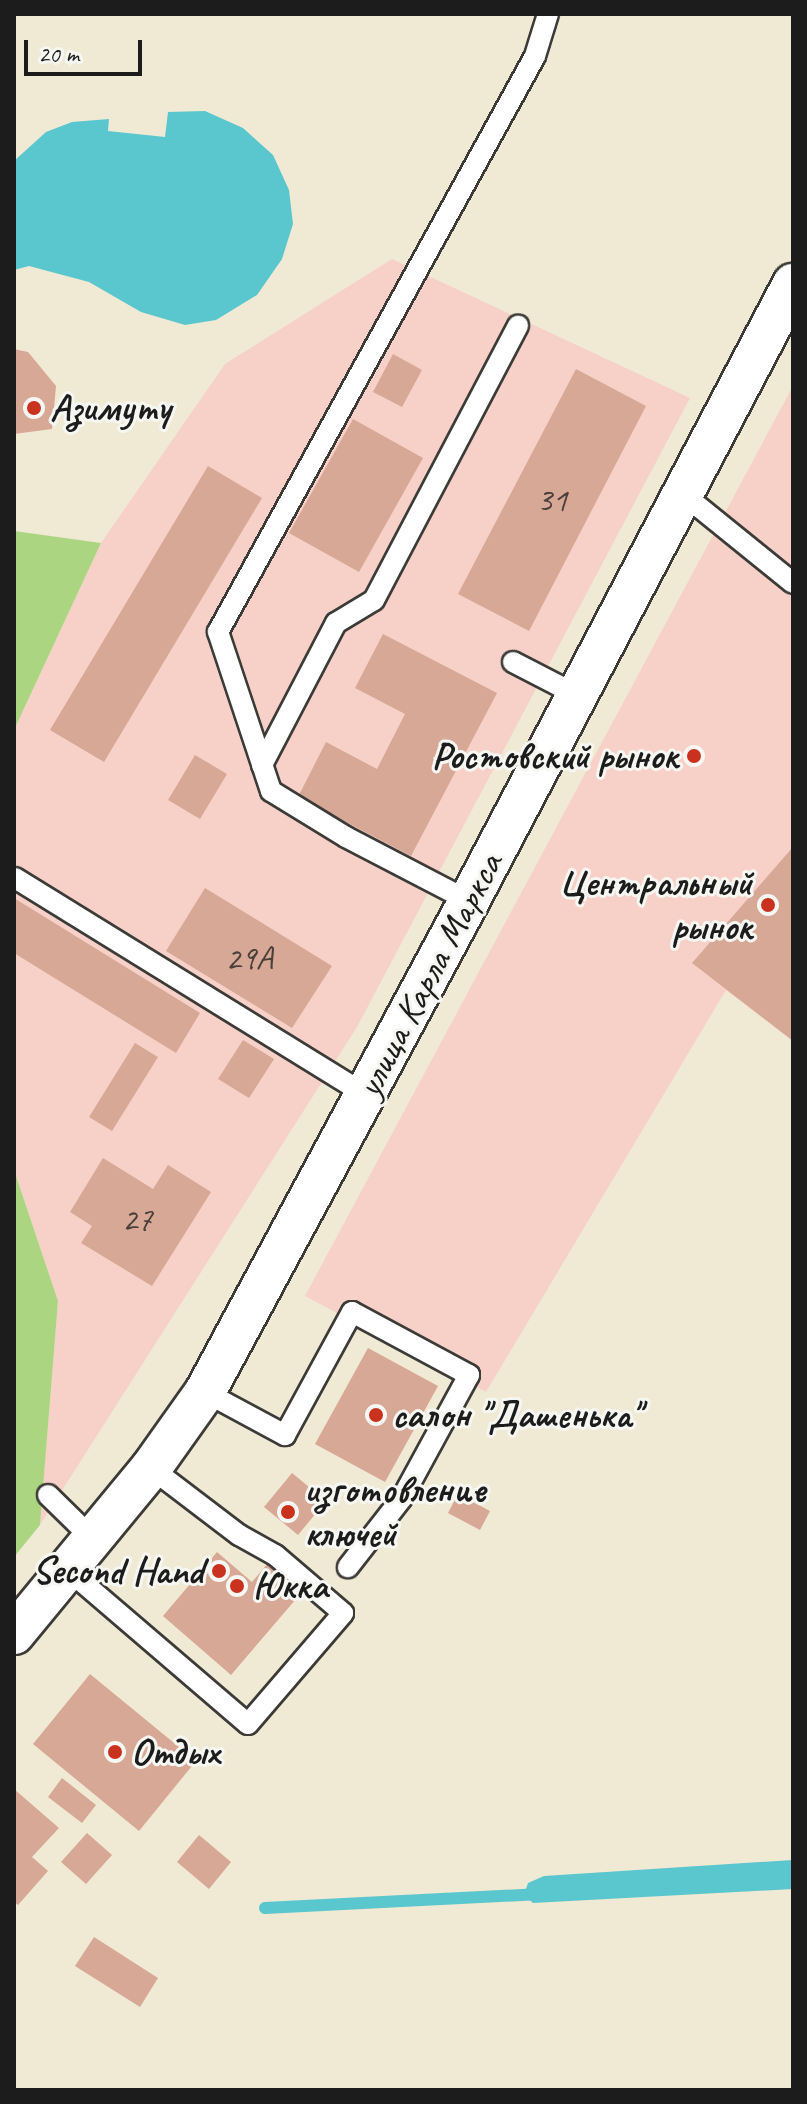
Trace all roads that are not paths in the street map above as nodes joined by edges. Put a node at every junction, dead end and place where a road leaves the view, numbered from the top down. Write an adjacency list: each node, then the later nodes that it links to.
1 (548, 14): 8 (lane)
2 (793, 284): 4 (street, улица Карла Маркса)
3 (518, 326): 8 (lane)
4 (683, 494): 5 (lane); 7 (street, улица Карла Маркса)
5 (793, 583)
6 (513, 662): 7 (lane)
7 (577, 695): 10 (street, улица Карла Маркса)
8 (262, 765): 10 (lane)
9 (15, 878): 11 (lane)
10 (469, 901): 11 (street, улица Карла Маркса)
11 (365, 1094): 12 (street, улица Карла Маркса)
12 (205, 1392): 13 (street, улица Карла Маркса); 16 (lane)
13 (151, 1468): 15 (street, улица Карла Маркса); 17 (lane)
14 (48, 1495): 15 (lane)
15 (93, 1539): 17 (street, улица Карла Маркса)
16 (348, 1567)
17 (67, 1569): 18 (street, улица Карла Маркса)
18 (14, 1634)

